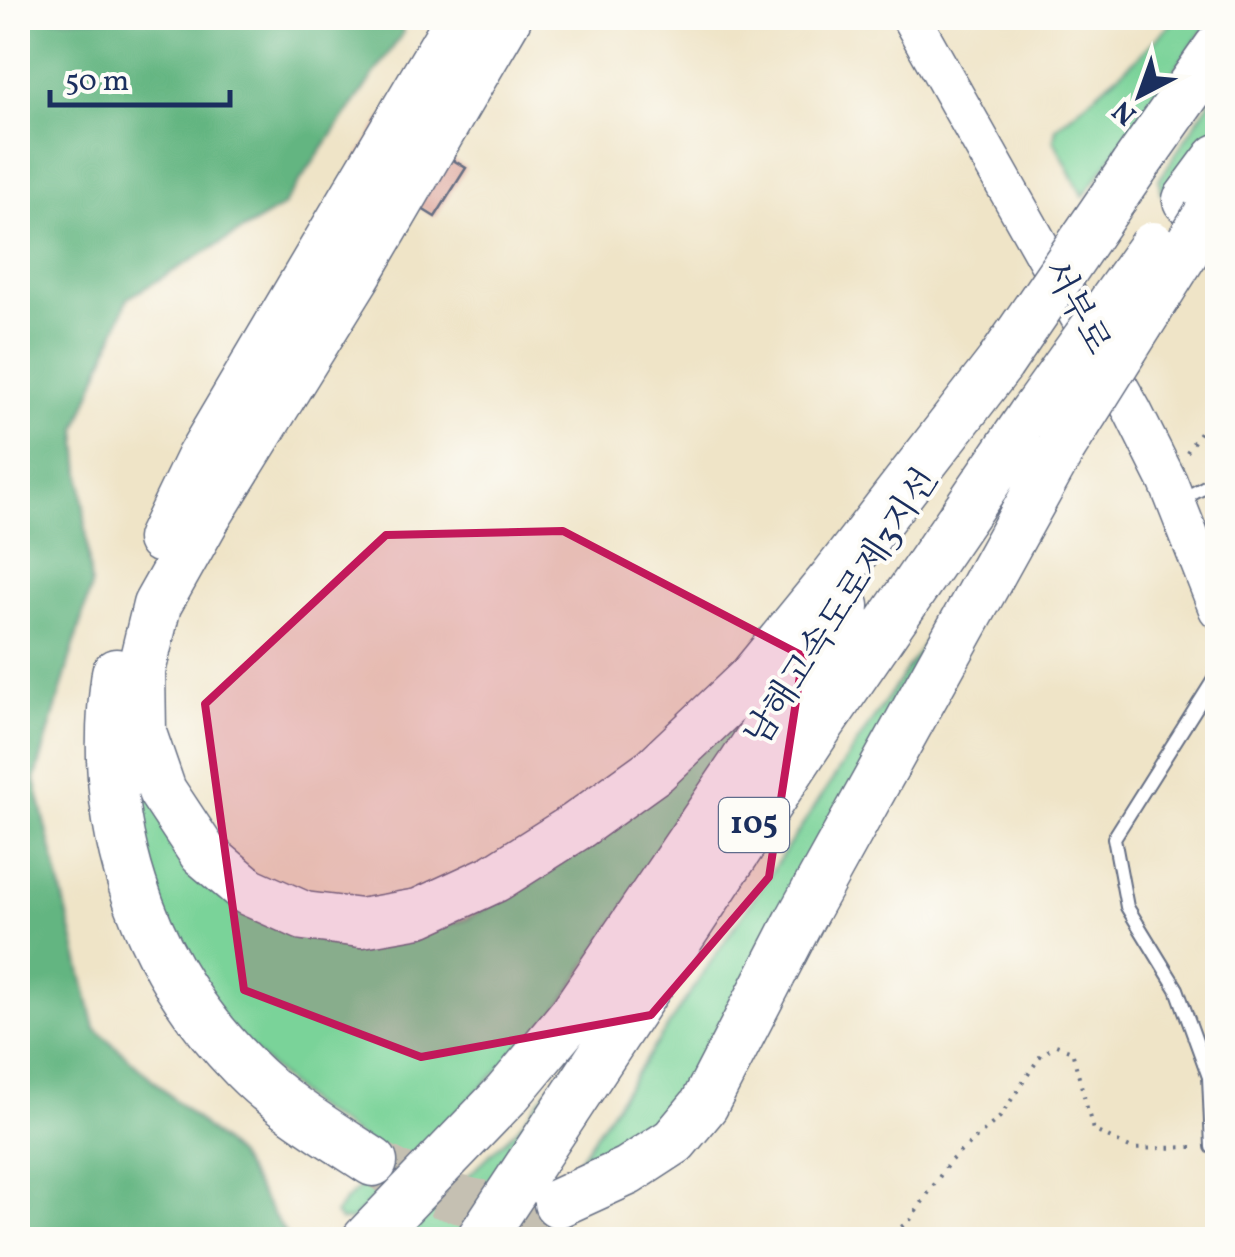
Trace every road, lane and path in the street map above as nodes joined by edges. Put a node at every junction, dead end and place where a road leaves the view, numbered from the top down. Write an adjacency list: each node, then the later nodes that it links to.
1 (460, 18): 15 (highway)
2 (488, 18): 15 (highway)
3 (507, 18): 15 (highway)
4 (530, 18): 15 (highway)
5 (911, 18): 13 (main road, 서부로)
6 (1218, 48): 9 (highway, 남해고속도로제3지선 / 105, bridge)
7 (1218, 158): 8 (highway, 남해고속도로제3지선 / 105)
8 (1204, 205): 11 (highway, 남해고속도로제3지선 / 105, bridge)
9 (1000, 363): 15 (highway); 20 (highway, 남해고속도로제3지선 / 105)
10 (1218, 404): 13 (path)
11 (1046, 432): 19 (highway); 21 (highway, 남해고속도로제3지선 / 105)
12 (1218, 480): 13 (lane)
13 (1172, 492): 14 (main road, 서부로)
14 (1218, 609)
15 (141, 624): 18 (highway)
16 (1218, 674): 17 (lane)
17 (1212, 1146): 22 (path); 23 (path)
18 (374, 1162)
19 (558, 1204)
20 (366, 1240)
21 (480, 1240)
22 (884, 1240)
23 (1210, 1240)

